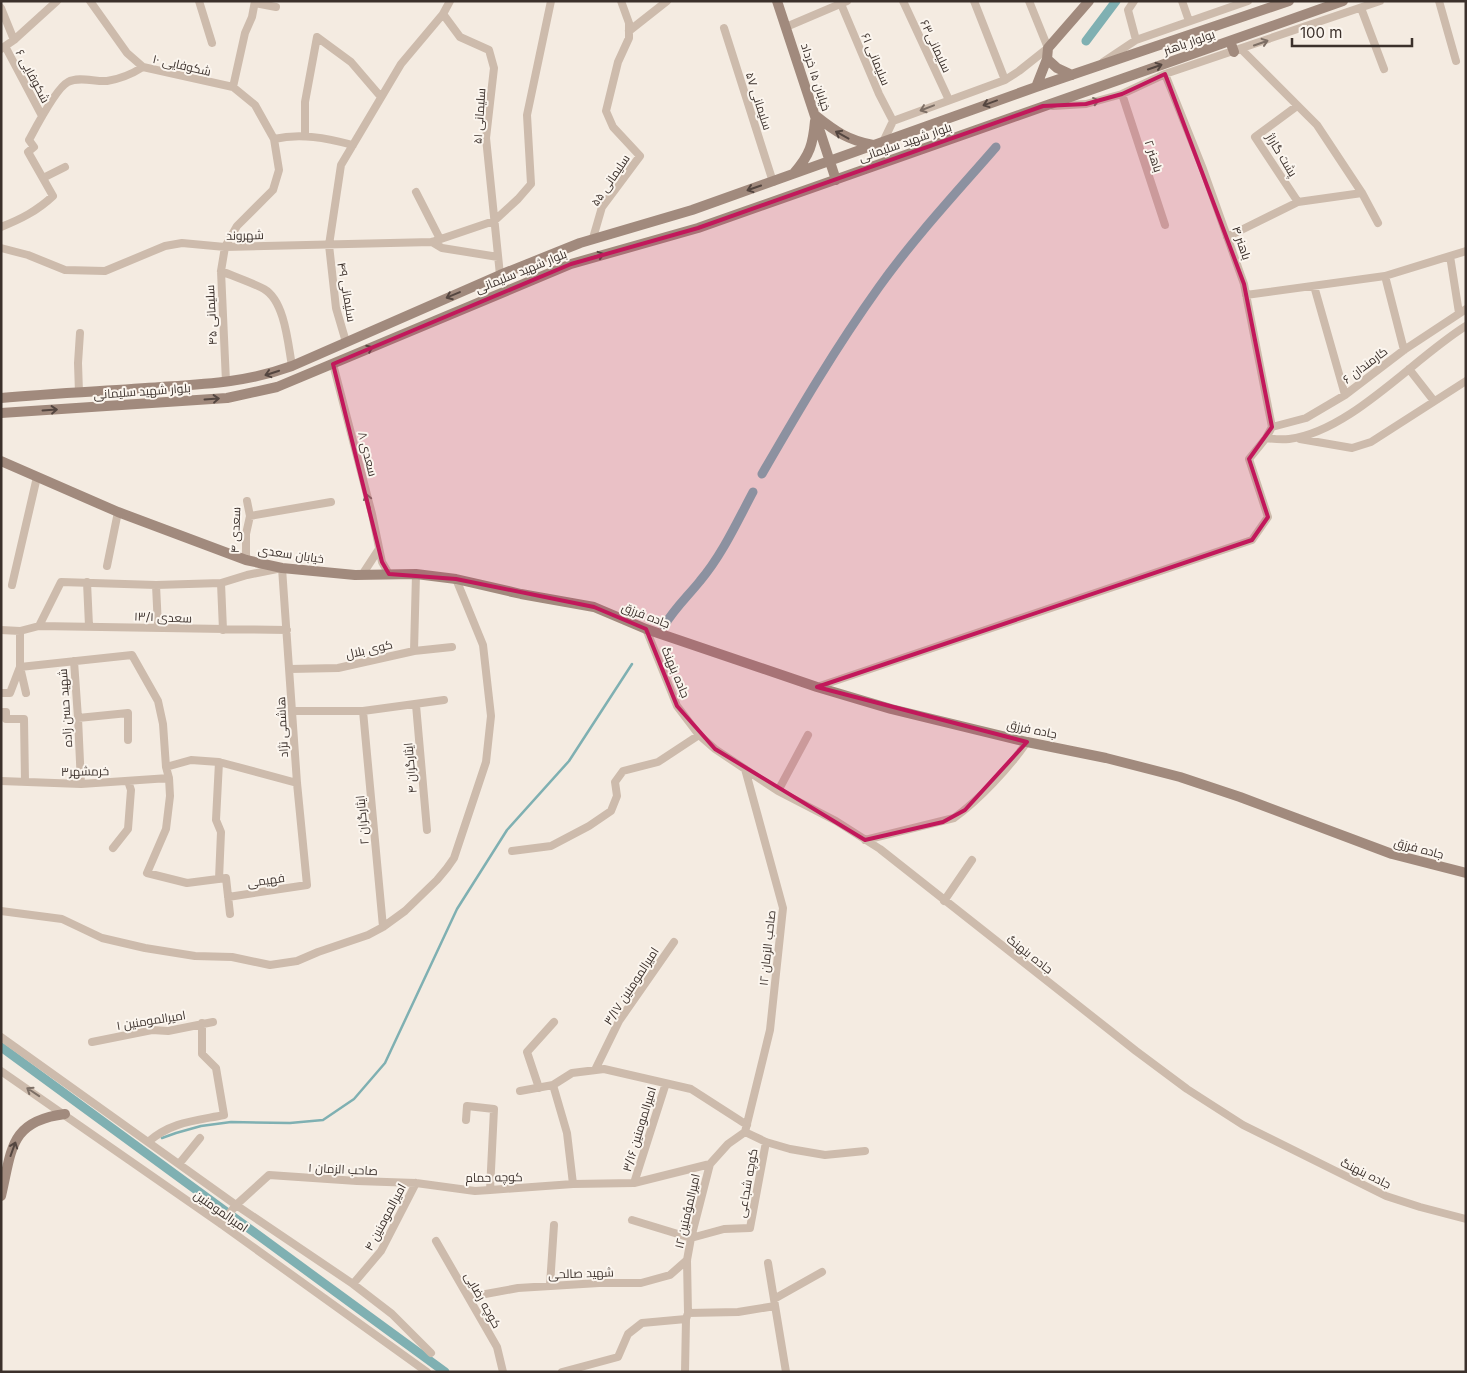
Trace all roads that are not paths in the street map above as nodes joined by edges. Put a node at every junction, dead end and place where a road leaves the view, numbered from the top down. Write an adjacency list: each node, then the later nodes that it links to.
1 (56, 1): 33 (street)
2 (90, 1): 43 (street, شکوفایی ۱۰)
3 (200, 1): 36 (street)
4 (450, 1): 26 (street, سلیمانی ۴۹)
5 (551, 1): 71 (street)
6 (621, 1): 32 (street)
7 (667, 1): 32 (street)
8 (777, 1): 30 (main road, خیابان ۱۵ خرداد)
9 (903, 1): 52 (street, سلیمانی۶۳)
10 (974, 1): 47 (street)
11 (1029, 1): 38 (street)
12 (1089, 1): 38 (main road)
13 (1134, 1): 34 (street)
14 (1182, 1): 29 (street)
15 (1248, 1): 29 (street)
16 (1295, 1): 27 (main road)
17 (1343, 1): 27 (main road, بولوار باهنر)
18 (1380, 1): 25 (street)
19 (1439, 1): 41 (street)
20 (255, 2): 23 (street); 48 (street)
21 (845, 2): 30 (street); 57 (street, سلیمانی ۶۱)
22 (1285, 3): 28 (main road); 42 (main road, بولوار باهنر)
23 (276, 7)
24 (1, 8): 33 (street)
25 (1362, 8): 39 (street, one-way to 25); 44 (street)
26 (443, 14): 51 (street, سلیمانی ۴۹); 71 (street, سلیمانی ۵۱)
27 (1302, 15): 28 (main road, بولوار باهنر)
28 (1287, 20): 35 (main road, بولوار باهنر)
29 (1189, 21): 34 (street)
30 (786, 27): 55 (main road, خیابان ۱۵ خرداد)
31 (724, 28): 67 (street, سلیمانی ۵۷)
32 (629, 31): 76 (street, سلیمانی ۵۵)
33 (14, 40): 37 (street)
34 (1136, 40): 42 (street)
35 (1230, 41): 39 (main road); 53 (main road, بولوار باهنر, one-way to 35)
36 (212, 43)
37 (3, 48): 56 (street, شکوفایی ۶)
38 (1048, 48): 40 (main road); 47 (street)
39 (1237, 51): 45 (street); 54 (street)
40 (1047, 59): 46 (main road); 49 (main road)
41 (1456, 60)
42 (1095, 67): 46 (main road, بولوار باهنر)
43 (144, 68): 48 (street, شکوفایی ۱۰); 56 (street)
44 (1384, 69)
45 (1165, 74): 50 (street); 75 (street, باهنر ۴)
46 (1072, 75): 49 (main road, بولوار باهنر)
47 (1005, 80): 52 (street)
48 (233, 87): 59 (street, شکوفایی ۱۰)
49 (1036, 87): 60 (main road, بلوار شهید سلیمانی, one-way to 60)
50 (1122, 94): 53 (street, one-way to 50); 73 (street, باهنر ۲)
51 (381, 97): 58 (street); 61 (street, سلیمانی ۴۹)
52 (949, 100): 57 (street, one-way to 57)
53 (1043, 106): 66 (main road, بلوار شهید سلیمانی)
54 (1297, 106): 69 (street); 70 (street, پشت گاراژ)
55 (815, 115): 60 (main road, one-way to 55); 62 (main road, خیابان ۱۵ خرداد); 64 (main road)
56 (42, 116): 65 (street)
57 (893, 121): 60 (street)
58 (305, 136): 59 (street); 61 (street)
59 (274, 139): 79 (street, سلیمانی ۴۵)
60 (879, 143): 62 (main road, بلوار شهید سلیمانی)
61 (353, 145): 78 (street, سلیمانی ۴۹)
62 (830, 161): 64 (main road, بلوار شهید سلیمانی); 66 (main road, خیابان ۱۵ خرداد)
63 (65, 167): 65 (street)
64 (792, 175): 67 (main road, بلوار شهید سلیمانی)
65 (43, 178): 74 (street)
66 (836, 180): 93 (main road, بلوار شهید سلیمانی, one-way to 66)
67 (773, 182): 76 (main road, بلوار شهید سلیمانی, one-way to 76)
68 (416, 192): 77 (street)
69 (1362, 193): 70 (street); 72 (street)
70 (1298, 202): 75 (street)
71 (494, 221): 77 (street, شهروند); 83 (street, سلیمانی ۵۱)
72 (1378, 223)
73 (1164, 226)
74 (1, 227)
75 (1227, 236): 88 (street, باهنر ۴)
76 (593, 238): 85 (main road, بلوار شهید سلیمانی)
77 (436, 240): 78 (street, شهروند); 83 (street)
78 (328, 245): 79 (street, شهروند); 94 (street, سلیمانی ۴۹)
79 (226, 247): 80 (street, شهروند); 84 (street, سلیمانی ۴۵)
80 (1, 248)
81 (1466, 251): 82 (street)
82 (1450, 256): 86 (street); 89 (street)
83 (498, 258): 85 (street, سلیمانی ۵۱)
84 (221, 272): 97 (street); 100 (street, سلیمانی ۴۵)
85 (500, 275): 90 (main road, بلوار شهید سلیمانی, one-way to 90)
86 (1385, 276): 87 (street); 95 (street)
87 (1314, 286): 88 (street); 102 (street)
88 (1246, 295): 106 (street, باهنر ۴)
89 (1462, 311): 95 (street, کارمندان ۶)
90 (392, 322): 93 (main road); 94 (main road, بلوار شهید سلیمانی)
91 (1466, 326): 98 (street)
92 (80, 333): 101 (street)
93 (398, 337): 96 (main road, بلوار شهید سلیمانی, one-way to 93)
94 (346, 342): 97 (main road, بلوار شهید سلیمانی)
95 (1404, 350): 102 (street, کارمندان ۶)
96 (333, 364): 105 (main road, بلوار شهید سلیمانی, one-way to 96); 115 (street, سعدی ۸, one-way to 96)
97 (292, 366): 100 (main road, بلوار شهید سلیمانی, one-way to 100)
98 (1409, 369): 104 (street); 108 (street)
99 (1466, 381): 104 (street)
100 (226, 382): 101 (main road, بلوار شهید سلیمانی)
101 (79, 393): 103 (main road, بلوار شهید سلیمانی)
102 (1345, 395): 106 (street, کارمندان ۶)
103 (1, 398)
104 (1434, 401): 108 (street)
105 (1, 413)
106 (1272, 427): 107 (street)
107 (1266, 438): 108 (street); 141 (street)
108 (1295, 438)
109 (1, 462): 110 (main road, خیابان سعدی)
110 (37, 477): 113 (main road, خیابان سعدی); 125 (street)
111 (248, 501): 114 (street, سعدی ۴)
112 (332, 502): 114 (street)
113 (118, 512): 116 (main road, خیابان سعدی); 117 (street)
114 (250, 516): 116 (street, سعدی ۴)
115 (379, 549): 119 (street, سعدی ۸); 121 (street)
116 (246, 560): 118 (main road, خیابان سعدی)
117 (107, 566)
118 (282, 568): 121 (main road, خیابان سعدی); 124 (street); 134 (street, هاشمی نژاد)
119 (389, 574): 120 (main road, خیابان سعدی); 121 (main road, خیابان سعدی)
120 (416, 574): 122 (main road, خیابان سعدی); 137 (street)
121 (362, 575)
122 (456, 579): 127 (main road, خیابان سعدی); 176 (street)
123 (87, 582): 126 (street); 128 (street); 129 (street)
124 (221, 583): 126 (street); 133 (street)
125 (12, 585)
126 (156, 585): 130 (street)
127 (594, 607): 131 (main road, جاده فرزق)
128 (39, 626): 129 (street, سعدی ۱۳/۱); 135 (street, سعدی ۱۳/۱)
129 (89, 626): 130 (street, سعدی ۱۳/۱)
130 (158, 627): 133 (street, سعدی ۱۳/۱)
131 (646, 629): 141 (main road, جاده فرزق); 150 (street, جاده بنهنگ)
132 (1, 630): 135 (street, سعدی ۱۳/۱)
133 (223, 630): 134 (street, سعدی ۱۳/۱)
134 (287, 630): 140 (street, هاشمی نژاد)
135 (20, 631): 139 (street)
136 (452, 647): 137 (street, کوی بلال)
137 (414, 651): 140 (street, کوی بلال)
138 (74, 661): 139 (street); 149 (street, شهید حسن زاده); 155 (street)
139 (20, 666): 142 (street); 143 (street)
140 (290, 670): 146 (street, هاشمی نژاد)
141 (817, 688): 153 (main road, جاده فرزق)
142 (1, 693)
143 (26, 693)
144 (444, 700): 145 (street)
145 (416, 705): 147 (street); 164 (street, ایثارگران ۴)
146 (292, 711): 147 (street); 161 (street, هاشمی نژاد)
147 (363, 711): 176 (street, ایثارگران ۲)
148 (1, 712): 159 (street)
149 (78, 718): 152 (street); 162 (street, شهید حسن زاده)
150 (699, 735): 156 (street, جاده بنهنگ); 167 (street)
151 (808, 735): 163 (street)
152 (128, 740)
153 (1027, 742): 165 (street); 169 (main road, جاده فرزق)
154 (219, 762): 155 (street); 161 (street); 170 (street)
155 (166, 767): 157 (street)
156 (745, 769): 163 (street, جاده بنهنگ); 191 (street, صاحب الزمان ۱۲)
157 (169, 778): 160 (street, خرمشهر۳); 170 (street)
158 (1, 781): 159 (street, خرمشهر۳)
159 (24, 781): 162 (street, خرمشهر۳)
160 (128, 781): 162 (street, خرمشهر۳); 166 (street)
161 (297, 783): 171 (street, هاشمی نژاد)
162 (81, 784)
163 (778, 790): 165 (street, جاده بنهنگ)
164 (427, 830)
165 (865, 840): 173 (street, جاده بنهنگ)
166 (113, 848)
167 (512, 851)
168 (972, 860): 173 (street)
169 (1466, 873)
170 (223, 878): 172 (street)
171 (307, 886): 172 (street, فهیمی)
172 (228, 897): 175 (street)
173 (944, 901): 204 (street, جاده بنهنگ)
174 (1, 911): 176 (street)
175 (230, 914)
176 (384, 927)
177 (674, 942): 184 (street, امیرالمومنین ۳/۱۷)
178 (213, 1022): 180 (street, امیرالمومنین ۱)
179 (554, 1022): 187 (street)
180 (202, 1023): 182 (street, امیرالمومنین ۱); 193 (street)
181 (1, 1038): 193 (street)
182 (92, 1042)
183 (1, 1070): 189 (street, امیرالمومنین, one-way to 183)
184 (595, 1070): 185 (street); 186 (street)
185 (666, 1083): 191 (street); 199 (street, امیرالمومنین ۳/۱۶)
186 (553, 1085): 187 (street); 200 (street)
187 (539, 1088): 188 (street)
188 (520, 1091)
189 (65, 1114): 202 (main road, one-way to 189); 206 (street, امیرالمومنین)
190 (466, 1120): 201 (street)
191 (746, 1128): 194 (street); 197 (street, امیرالمؤمنین ۱۲)
192 (200, 1138): 196 (street)
193 (148, 1142): 196 (street)
194 (766, 1142): 195 (street); 208 (street, کوچه شجاعی)
195 (865, 1151)
196 (179, 1164): 203 (street)
197 (710, 1164): 199 (street); 208 (street, امیرالمؤمنین ۱۲)
198 (416, 1183): 201 (street, کوچه حمام); 203 (street, صاحب الزمان ۱); 213 (street, امیرالمومنین ۴)
199 (634, 1183): 200 (street)
200 (573, 1184): 201 (street, کوچه حمام)
201 (490, 1190)
202 (1, 1196)
203 (236, 1205): 206 (street); 213 (street)
204 (1466, 1219)
205 (632, 1220): 208 (street)
206 (221, 1224): 219 (street, امیرالمومنین)
207 (554, 1225): 214 (street)
208 (691, 1238): 210 (street, امیرالمؤمنین ۱۲)
209 (436, 1241): 215 (street, کوچه رضایی)
210 (687, 1260): 214 (street, شهید صالحی); 217 (street, امیرالمؤمنین ۱۲)
211 (768, 1263): 216 (street)
212 (822, 1272): 216 (street)
213 (353, 1284): 218 (street)
214 (550, 1285): 215 (street, شهید صالحی)
215 (469, 1297): 220 (street, کوچه رضایی)
216 (774, 1302): 217 (street); 223 (street)
217 (687, 1316): 221 (street); 222 (street, امیرالمؤمنین ۱۲)
218 (431, 1353)
219 (427, 1372)
220 (503, 1372)
221 (562, 1372)
222 (685, 1372)
223 (786, 1372)

